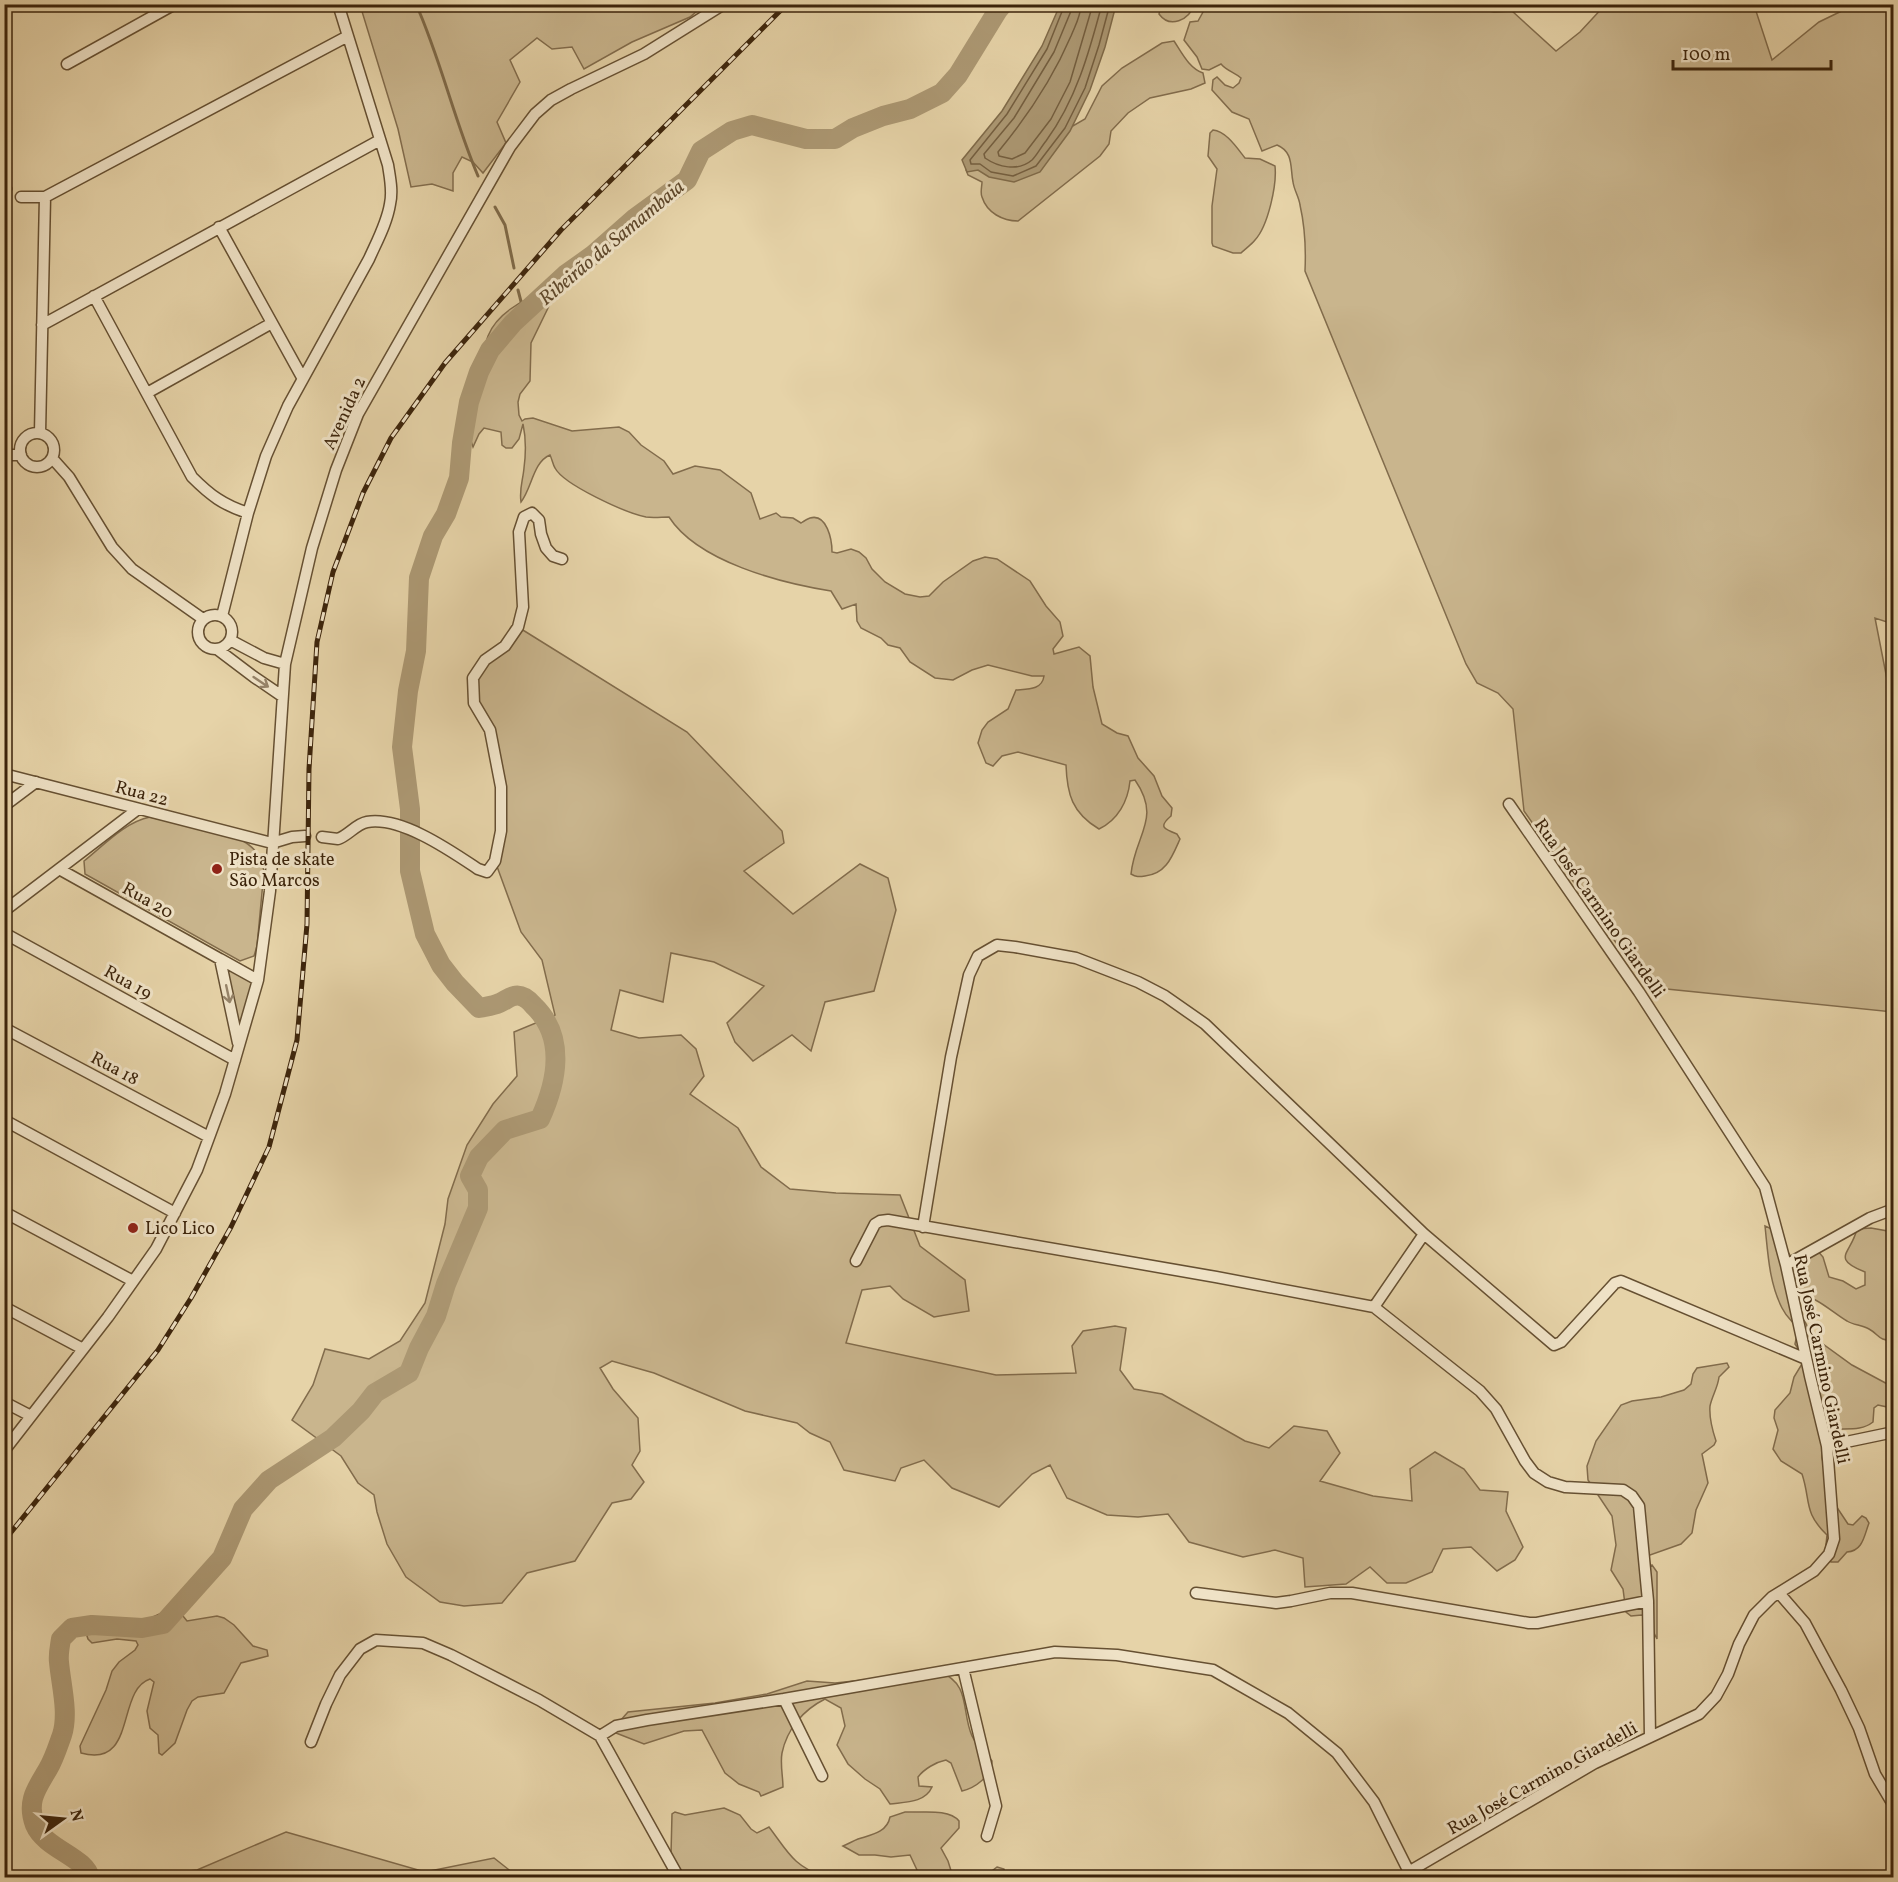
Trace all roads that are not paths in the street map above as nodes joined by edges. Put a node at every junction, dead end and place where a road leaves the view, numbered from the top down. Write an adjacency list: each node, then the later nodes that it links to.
1 (175, 4): 5 (street)
2 (338, 4): 4 (street)
3 (724, 4): 25 (street, Avenida 2)
4 (348, 36): 6 (street); 8 (street)
5 (67, 64)
6 (380, 140): 9 (street); 13 (street)
7 (21, 197): 8 (street)
8 (45, 197): 12 (street)
9 (219, 227): 10 (street); 11 (street)
10 (94, 296): 12 (street); 14 (street)
11 (272, 322): 13 (street); 14 (street)
12 (42, 325): 15 (street)
13 (303, 379): 19 (street)
14 (147, 393): 19 (street)
15 (40, 433): 17 (street); 18 (street)
16 (4, 455): 17 (street)
17 (21, 455): 18 (street)
18 (52, 458): 22 (street)
19 (248, 513): 21 (street)
20 (562, 560): 33 (street)
21 (222, 616): 22 (street); 23 (street)
22 (203, 619): 24 (street)
23 (230, 640): 24 (street); 25 (street)
24 (217, 649): 26 (street, one-way to 26)
25 (285, 664): 26 (street, Avenida 2)
26 (282, 696): 34 (street, Avenida 2)
27 (4, 774): 28 (street, Rua 22)
28 (36, 782): 30 (street); 31 (street, Rua 22)
29 (1509, 804): 51 (street, Rua José Carmino Giardelli)
30 (4, 806)
31 (138, 809): 34 (street, Rua 22); 35 (street)
32 (305, 836): 34 (street)
33 (322, 837)
34 (272, 843): 39 (street, Avenida 2)
35 (59, 869): 36 (street); 38 (street, Rua 20)
36 (4, 911)
37 (4, 933): 42 (street, Rua 19)
38 (220, 959): 39 (street, Rua 20); 41 (street, one-way to 41)
39 (258, 980): 41 (street, Avenida 2)
40 (4, 1028): 44 (street, Rua 18)
41 (239, 1046): 42 (street, Avenida 2)
42 (235, 1060): 44 (street, Avenida 2)
43 (4, 1120): 47 (street)
44 (209, 1137): 47 (street, Avenida 2)
45 (1893, 1209): 51 (street)
46 (4, 1212): 52 (street)
47 (175, 1213): 52 (street, Avenida 2)
48 (923, 1227): 49 (street); 50 (street); 54 (street)
49 (1424, 1234): 54 (street); 56 (street)
50 (856, 1261)
51 (1786, 1265): 56 (street, Rua José Carmino Giardelli)
52 (133, 1281): 55 (street, Avenida 2)
53 (4, 1307): 55 (street)
54 (1374, 1307): 64 (street)
55 (83, 1349): 58 (street, Avenida 2)
56 (1806, 1359): 60 (street, Rua José Carmino Giardelli)
57 (4, 1402): 58 (street)
58 (31, 1416): 61 (street, Avenida 2)
59 (1893, 1432): 60 (street)
60 (1827, 1446): 63 (street, Rua José Carmino Giardelli)
61 (4, 1451)
62 (1196, 1593): 64 (street)
63 (1779, 1593): 68 (street, Rua José Carmino Giardelli); 71 (street)
64 (1648, 1601): 68 (street)
65 (963, 1668): 66 (street); 72 (street); 73 (street)
66 (783, 1700): 67 (street); 70 (street)
67 (600, 1736): 69 (street); 74 (street)
68 (1650, 1737): 73 (street, Rua José Carmino Giardelli)
69 (311, 1742)
70 (822, 1776)
71 (1891, 1801)
72 (987, 1836)
73 (1409, 1872): 75 (street, Rua José Carmino Giardelli)
74 (679, 1878)
75 (1398, 1878)

